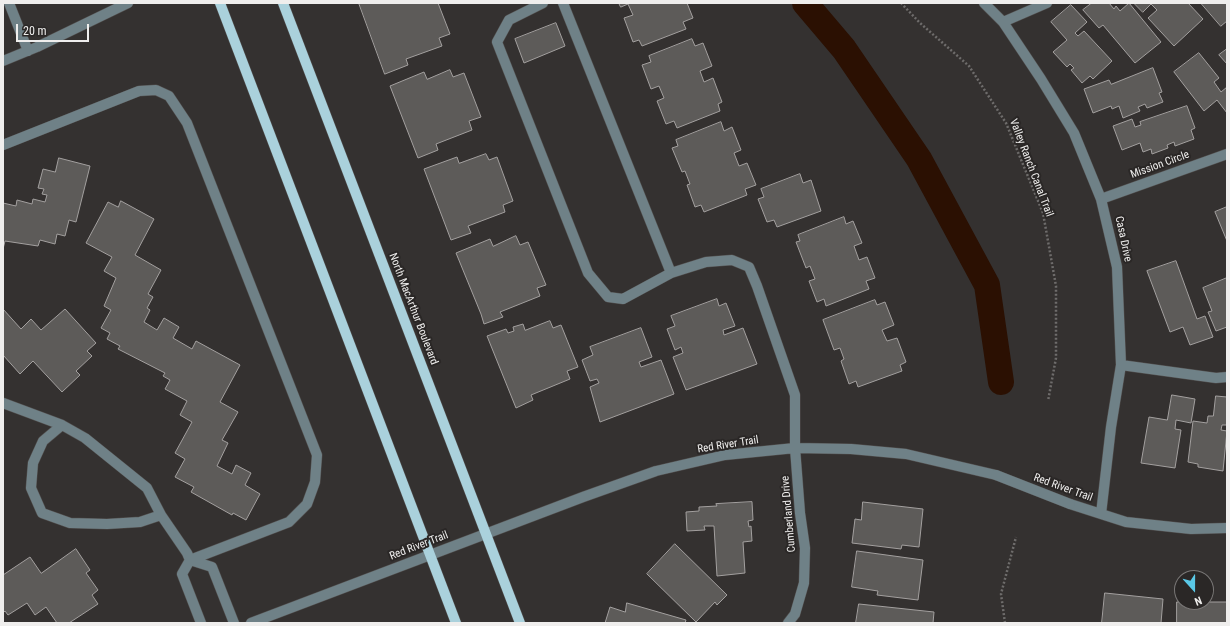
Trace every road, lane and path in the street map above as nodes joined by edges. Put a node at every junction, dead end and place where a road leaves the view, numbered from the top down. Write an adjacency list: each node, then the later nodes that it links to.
1 (9, 3): 11 (street)
2 (128, 3): 11 (street)
3 (220, 3): 28 (main road)
4 (283, 3): 26 (main road, North MacArthur Boulevard)
5 (543, 3): 16 (street, Cumberland Drive)
6 (563, 3): 16 (street)
7 (901, 3): 19 (path, Valley Ranch Canal Trail)
8 (984, 3): 10 (street, Casa Drive)
9 (1047, 3): 10 (street)
10 (1003, 22): 15 (street, Casa Drive)
11 (28, 51): 12 (street)
12 (3, 61)
13 (3, 145): 29 (street)
14 (1227, 154): 15 (street, Mission Circle)
15 (1101, 199): 17 (street, Casa Drive)
16 (671, 273): 22 (street, Cumberland Drive)
17 (1121, 365): 18 (street); 23 (street, Casa Drive)
18 (1227, 377)
19 (1048, 401)
20 (3, 403): 21 (street)
21 (62, 425): 24 (street); 24 (street)
22 (796, 448): 23 (street, Red River Trail, bridge); 26 (street, Red River Trail); 35 (street, Cumberland Drive)
23 (1101, 514): 25 (street, Red River Trail)
24 (161, 515): 29 (street)
25 (1227, 528)
26 (486, 534): 28 (street, Red River Trail); 34 (main road, North MacArthur Boulevard)
27 (1016, 537): 36 (path)
28 (430, 555): 32 (street, Red River Trail); 33 (main road)
29 (190, 560): 30 (street); 31 (street)
30 (201, 623)
31 (234, 623)
32 (250, 623)
33 (456, 623)
34 (520, 623)
35 (788, 623)
36 (1005, 623)

